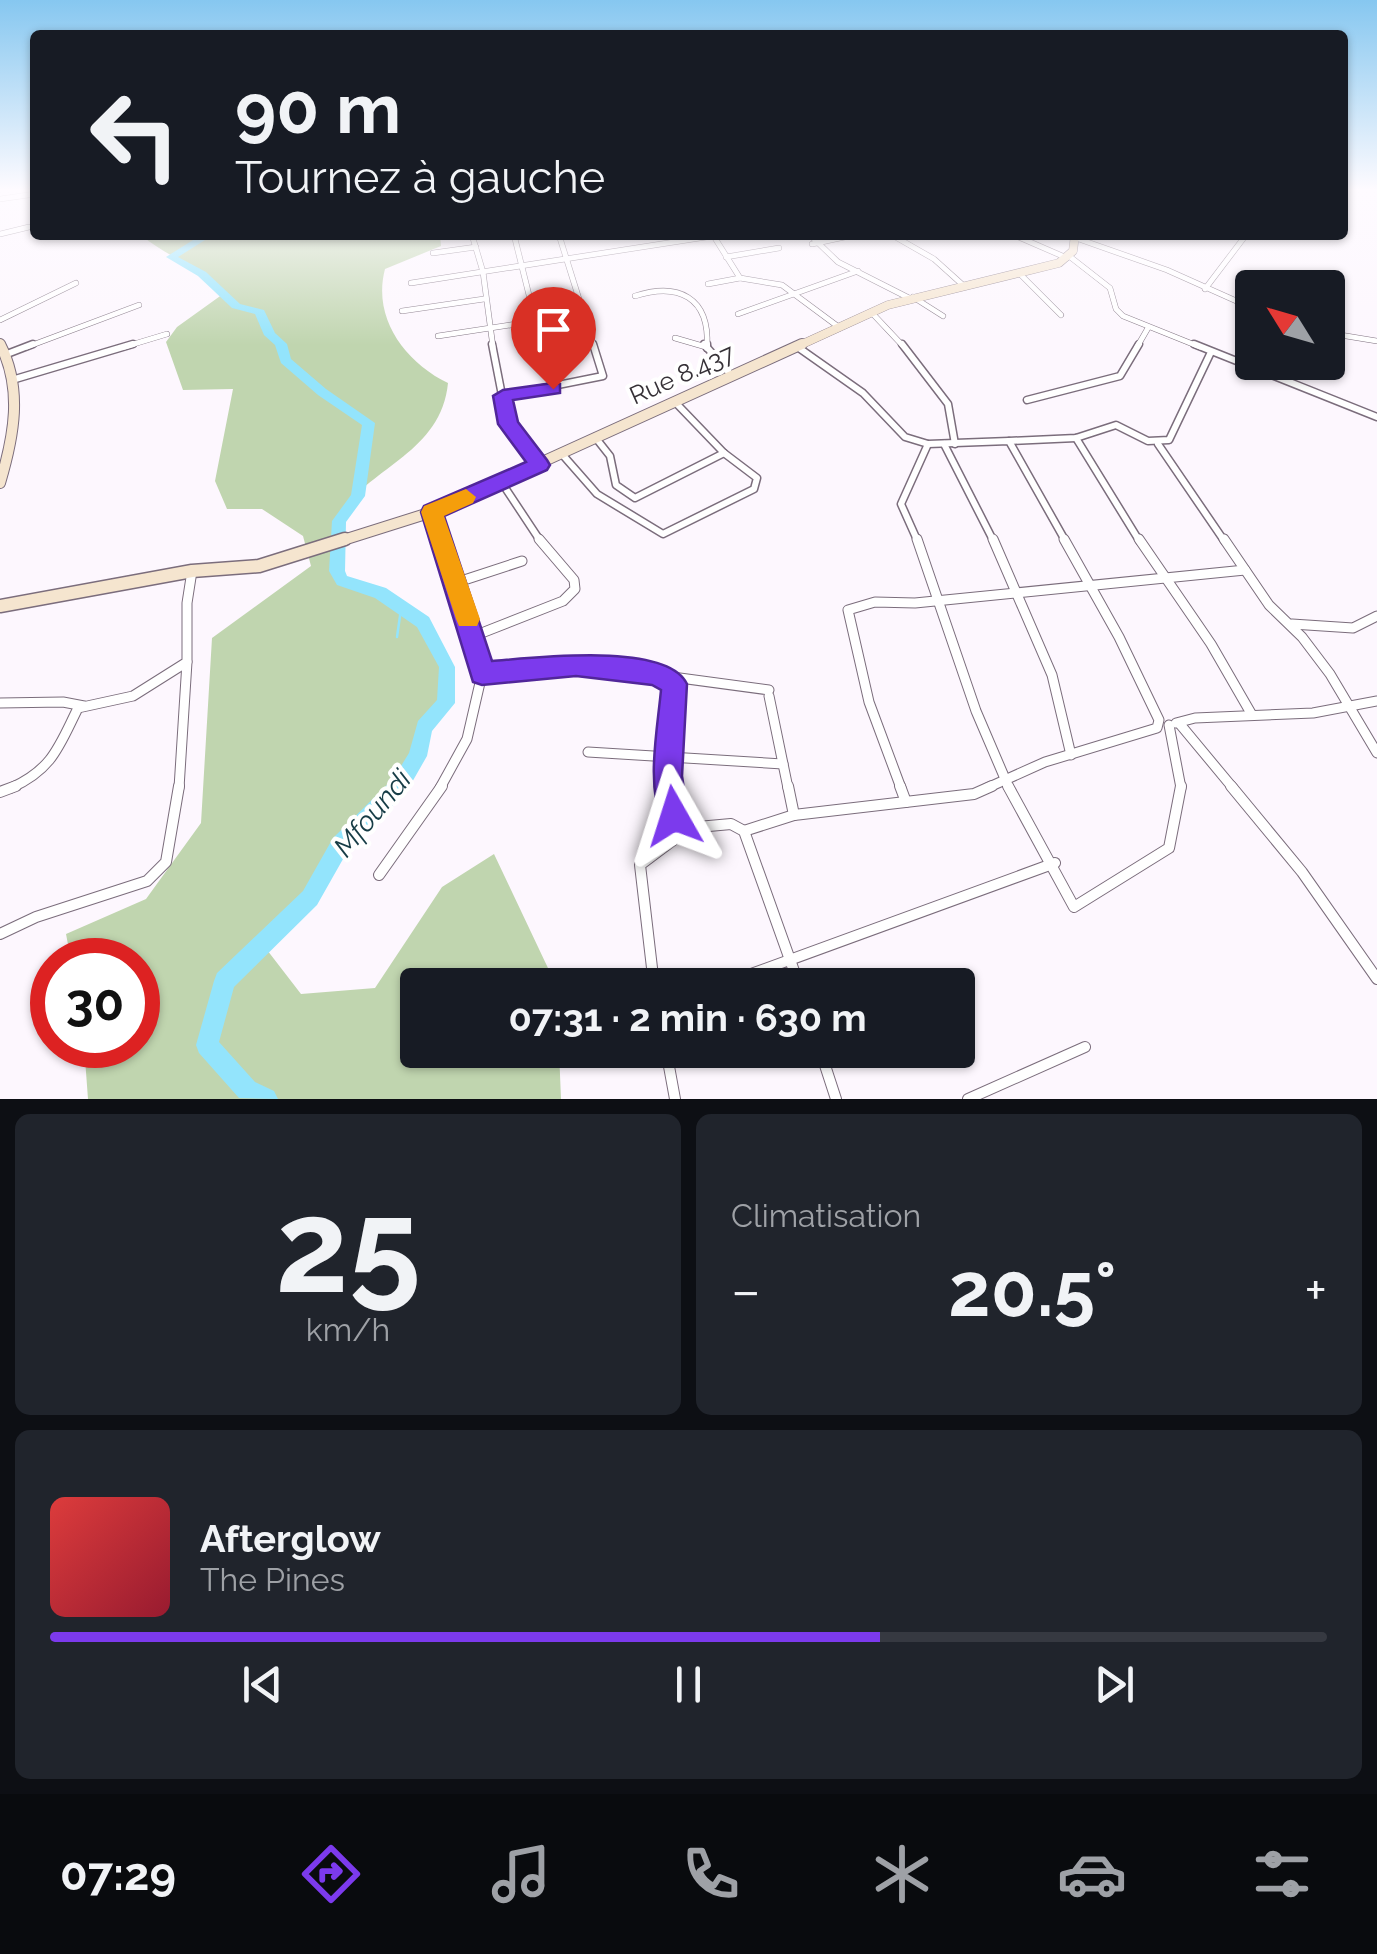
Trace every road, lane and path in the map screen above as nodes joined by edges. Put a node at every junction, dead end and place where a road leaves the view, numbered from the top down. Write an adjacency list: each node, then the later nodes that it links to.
1 (474, 242): 13 (street)
2 (516, 242): 19 (street)
3 (562, 242): 18 (street)
4 (673, 242): 18 (street)
5 (719, 242): 17 (street)
6 (820, 242): 12 (street)
7 (905, 242): 27 (street)
8 (1033, 242): 16 (street)
9 (1074, 242): 16 (main road)
10 (1094, 242): 28 (street)
11 (1241, 242): 28 (street)
12 (812, 244): 20 (street)
13 (476, 248): 15 (street); 21 (street)
14 (779, 248): 17 (street)
15 (433, 254)
16 (1068, 256): 22 (main road, Rue 8.437); 44 (street)
17 (726, 257): 23 (street)
18 (570, 260): 19 (street); 37 (street)
19 (524, 267): 21 (street); 42 (street)
20 (858, 271): 29 (street); 31 (street)
21 (482, 272): 25 (street); 32 (street)
22 (1020, 274): 27 (main road, Rue 8.437); 39 (street)
23 (740, 278): 26 (street); 29 (street)
24 (76, 283): 41 (street)
25 (410, 283)
26 (708, 284)
27 (964, 286): 31 (main road, Rue 8.437)
28 (1206, 289): 33 (street)
29 (797, 293): 38 (street); 43 (street)
30 (635, 296): 52 (street)
31 (911, 298): 36 (main road, Rue 8.437); 40 (street)
32 (484, 299): 35 (street); 45 (street)
33 (1235, 301)
34 (139, 305): 55 (street)
35 (402, 312)
36 (872, 312): 43 (main road, Rue 8.437); 70 (street)
37 (584, 314): 42 (street); 60 (street)
38 (738, 314)
39 (1061, 315)
40 (943, 316)
41 (0, 320)
42 (538, 322): 45 (street); 60 (street)
43 (840, 328): 53 (main road, Rue 8.437)
44 (1148, 328): 54 (street); 62 (street)
45 (489, 330): 47 (street); 61 (street)
46 (167, 334): 58 (street)
47 (438, 336)
48 (1345, 336): 50 (street)
49 (676, 338): 52 (street)
50 (1377, 342)
51 (0, 344): 55 (main road)
52 (707, 348): 57 (street)
53 (799, 348): 57 (main road, Rue 8.437); 68 (street)
54 (1210, 352): 56 (street); 71 (street)
55 (7, 354): 58 (main road)
56 (1235, 361)
57 (732, 376): 63 (main road, Rue 8.437)
58 (12, 380): 72 (main road)
59 (1285, 380): 64 (street)
60 (553, 389): 61 (street)
61 (503, 396): 75 (street)
62 (1027, 400)
63 (675, 402): 65 (main road, Rue 8.437); 74 (street)
64 (1377, 417)
65 (595, 438): 73 (main road, Rue 8.437); 74 (street)
66 (1076, 438): 67 (street); 71 (street); 82 (street)
67 (1009, 441): 70 (street); 83 (street)
68 (928, 444): 69 (street); 86 (street)
69 (944, 444): 70 (street); 85 (street)
70 (955, 444)
71 (1158, 444): 81 (street)
72 (4, 449): 76 (main road)
73 (561, 453): 74 (street); 75 (main road, Rue 8.437)
74 (724, 454)
75 (540, 465): 77 (main road, Rue 8.437)
76 (0, 483)
77 (502, 483): 78 (main road, Rue 8.437); 90 (street)
78 (432, 512): 80 (main road, Rue 8.437); 84 (street)
79 (522, 561): 84 (street)
80 (192, 570): 87 (main road, Rue 8.437); 91 (street)
81 (1245, 570): 82 (street); 89 (street)
82 (1160, 575): 83 (street); 98 (street)
83 (1088, 582): 85 (street); 99 (street)
84 (455, 583): 90 (street)
85 (1016, 592): 86 (street); 102 (street)
86 (939, 598): 105 (street); 107 (street)
87 (0, 606)
88 (1377, 616): 89 (street)
89 (1292, 624): 97 (street)
90 (474, 636): 92 (street)
91 (187, 662): 96 (street); 113 (street)
92 (482, 674): 93 (street); 112 (street)
93 (669, 679): 103 (street); 104 (street)
94 (1377, 700): 97 (street)
95 (0, 703): 96 (street)
96 (84, 706): 106 (street)
97 (1352, 706): 98 (street); 101 (street)
98 (1252, 715): 99 (street)
99 (1168, 725): 102 (street); 111 (street); 118 (street)
100 (588, 752): 103 (street)
101 (1377, 753)
102 (1072, 755): 105 (street)
103 (670, 758): 104 (street); 109 (street)
104 (783, 764): 108 (street)
105 (1004, 778): 107 (street); 111 (street)
106 (0, 792)
107 (906, 802): 108 (street)
108 (794, 816): 110 (street)
109 (680, 825): 110 (street); 115 (street)
110 (744, 831): 114 (street)
111 (1054, 863): 114 (street)
112 (379, 875)
113 (0, 934)
114 (790, 957): 116 (street); 117 (street)
115 (652, 968)
116 (763, 968)
117 (794, 968)
118 (1377, 979)
119 (1085, 1047): 124 (street)
120 (669, 1068): 122 (street)
121 (826, 1068): 123 (street)
122 (675, 1099)
123 (836, 1099)
124 (968, 1099)

